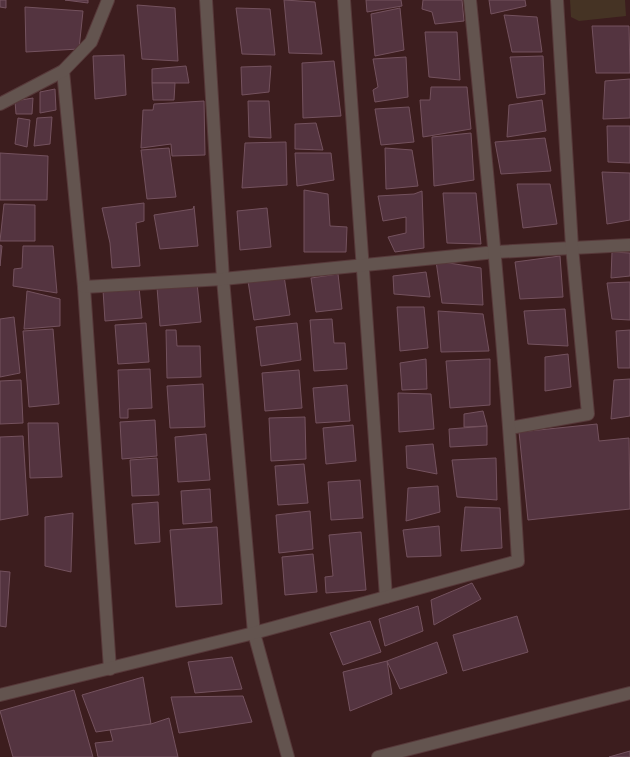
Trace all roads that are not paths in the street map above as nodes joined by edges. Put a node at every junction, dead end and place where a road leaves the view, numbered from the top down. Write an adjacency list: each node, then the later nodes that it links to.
1 (108, 0): 6 (street)
2 (206, 0): 12 (street)
3 (344, 0): 11 (street)
4 (470, 0): 10 (street)
5 (557, 0): 9 (street)
6 (63, 71): 7 (street); 13 (street)
7 (0, 104)
8 (630, 245): 9 (street)
9 (572, 247): 10 (street); 14 (street)
10 (496, 252): 11 (street); 14 (street)
11 (361, 265): 12 (street); 15 (street)
12 (223, 279): 13 (street); 16 (street)
13 (84, 287): 17 (street)
14 (510, 428): 15 (street)
15 (386, 597): 16 (street)
16 (254, 633): 17 (street); 20 (street)
17 (110, 669): 19 (street)
18 (630, 693): 21 (street)
19 (0, 695)
20 (288, 757)
21 (378, 757)

